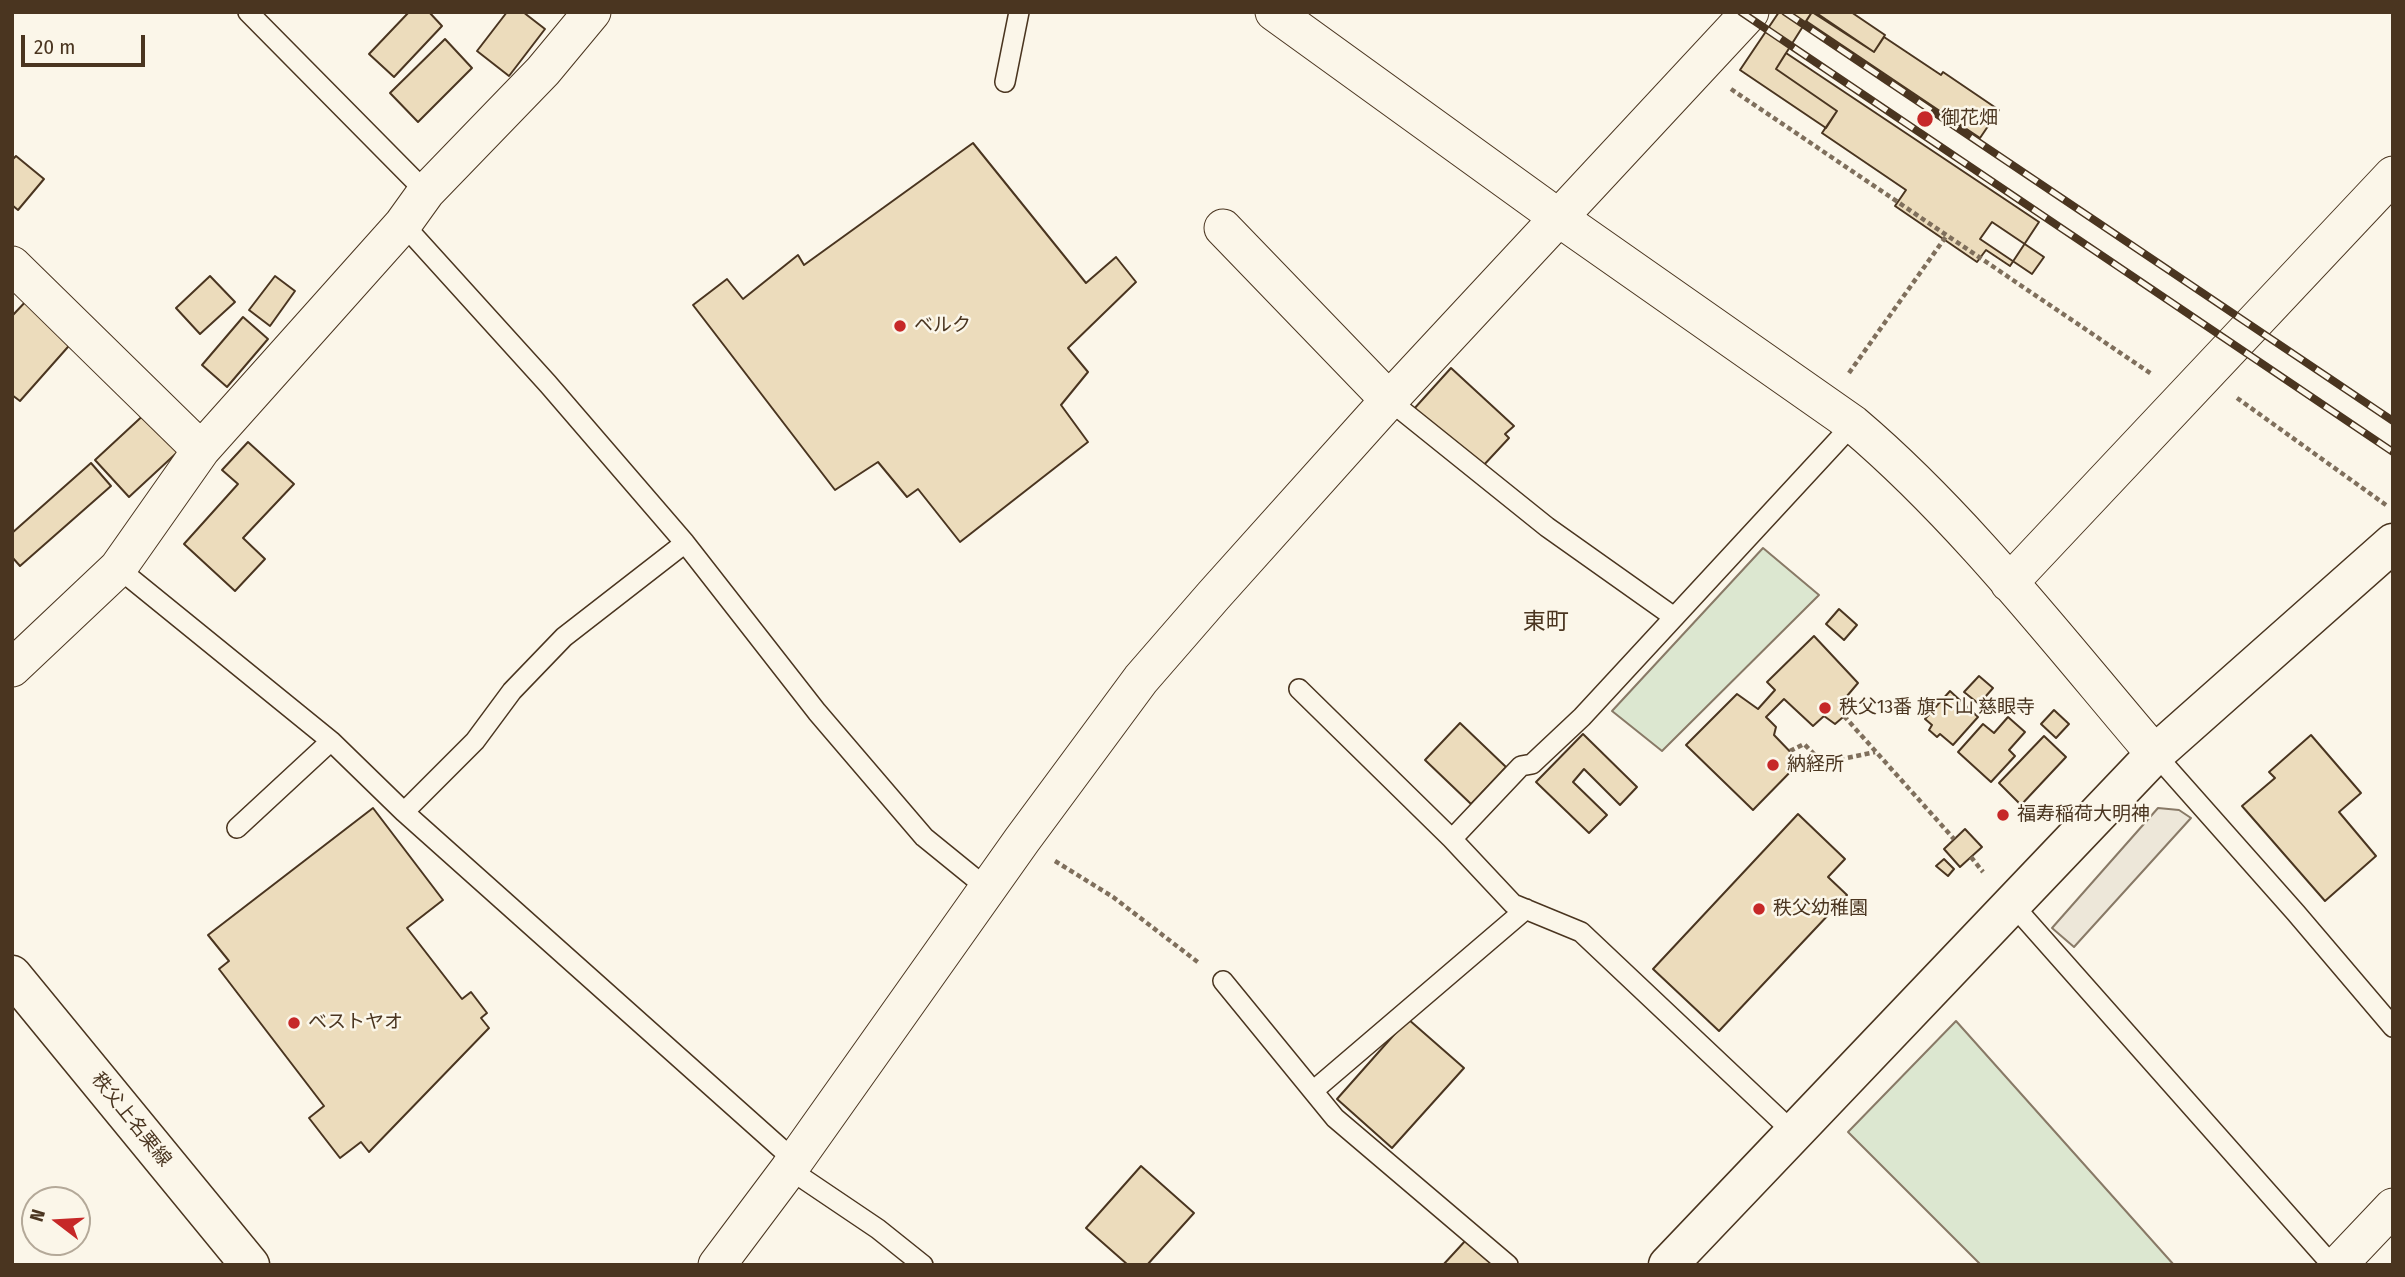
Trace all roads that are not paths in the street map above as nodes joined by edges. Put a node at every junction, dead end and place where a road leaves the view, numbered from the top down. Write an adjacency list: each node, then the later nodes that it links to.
1 (248, 12): 8 (lane)
2 (592, 12): 8 (street)
3 (1019, 12): 6 (lane)
4 (1750, 12): 9 (street)
5 (1285, 15): 9 (street)
6 (1005, 82)
7 (2393, 175): 19 (street)
8 (426, 192): 10 (street)
9 (1559, 218): 13 (street); 14 (street)
10 (403, 224): 15 (street); 16 (lane)
11 (1223, 228): 13 (street)
12 (12, 265): 15 (street)
13 (1390, 400): 20 (lane); 28 (street)
14 (1839, 414): 19 (street); 20 (lane)
15 (201, 450): 18 (street)
16 (685, 543): 25 (lane); 28 (lane)
17 (2393, 543): 24 (street)
18 (118, 568): 21 (street); 23 (lane)
19 (2009, 583): 24 (street)
20 (1674, 617): 27 (lane)
21 (12, 668)
22 (1299, 689): 27 (lane)
23 (331, 741): 25 (lane); 26 (lane)
24 (2155, 754): 29 (street); 33 (lane)
25 (404, 812): 36 (lane)
26 (237, 828)
27 (1452, 839): 30 (lane)
28 (988, 889): 36 (street)
29 (2013, 905): 35 (street); 43 (lane)
30 (1526, 909): 34 (lane); 35 (lane)
31 (1223, 981): 34 (lane)
32 (18, 993): 38 (street, 秩父上名栗線)
33 (2393, 1027)
34 (1313, 1091): 41 (lane)
35 (1794, 1133): 42 (street)
36 (792, 1165): 39 (street); 40 (lane)
37 (2393, 1207): 44 (street)
38 (250, 1265)
39 (717, 1265)
40 (923, 1265)
41 (1508, 1265)
42 (1668, 1265)
43 (2332, 1265)
44 (2338, 1265)

